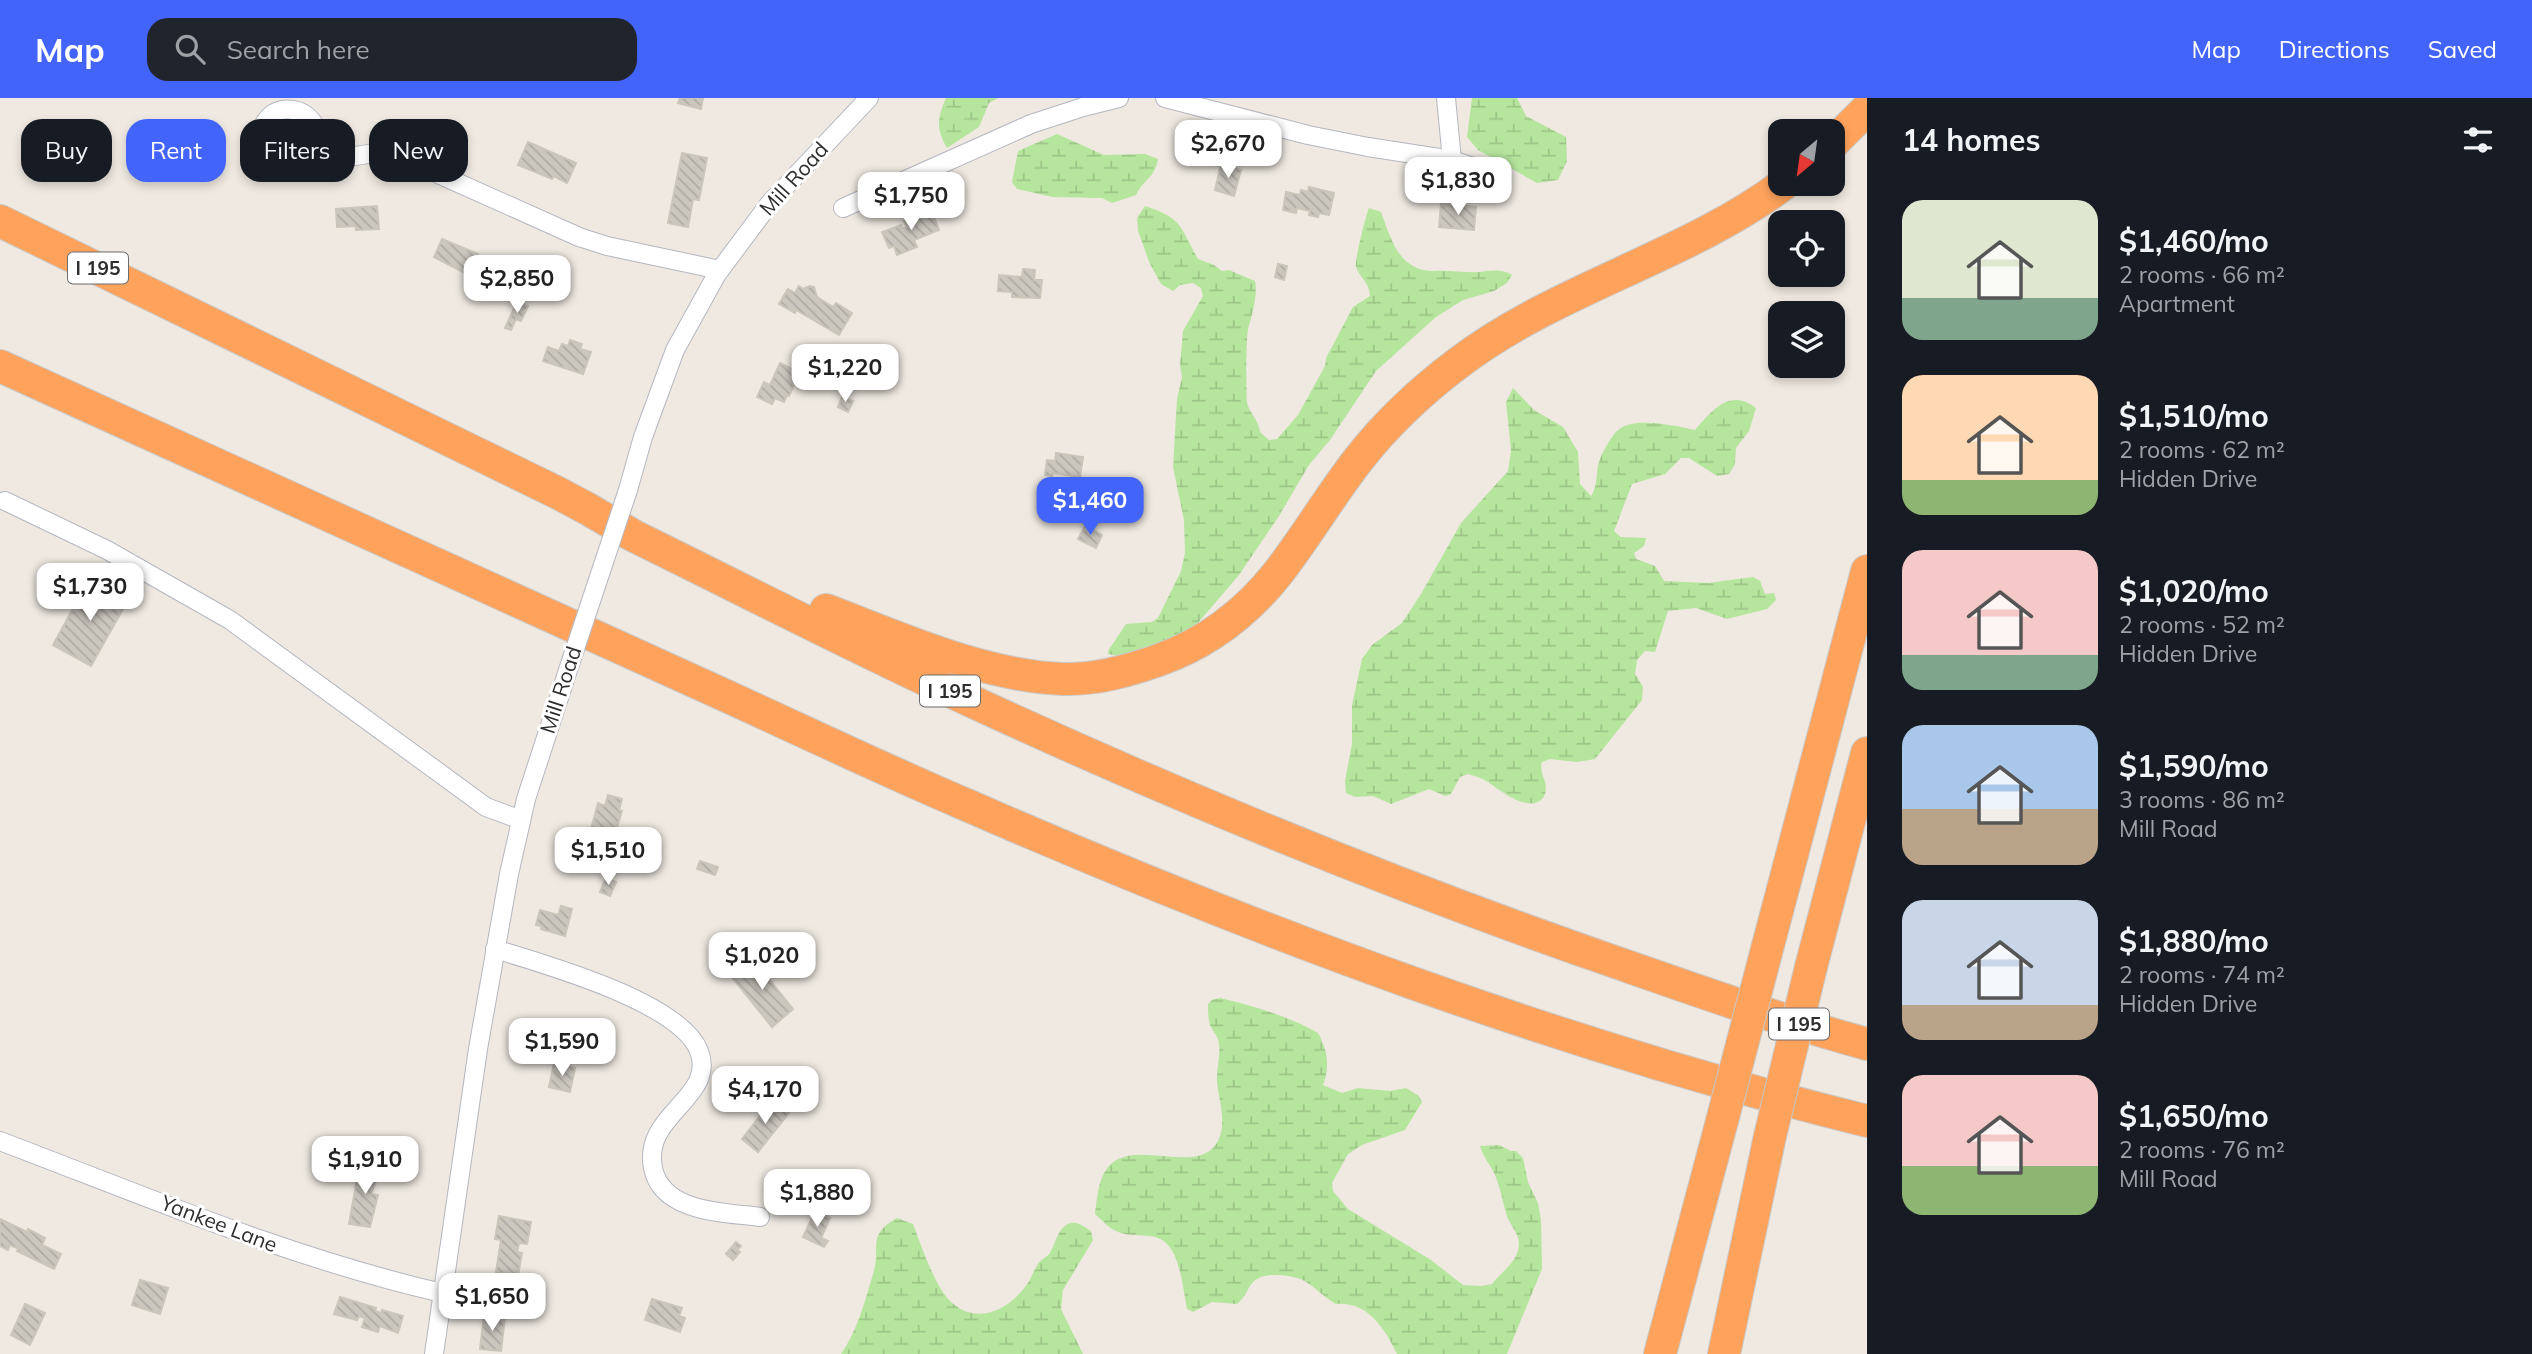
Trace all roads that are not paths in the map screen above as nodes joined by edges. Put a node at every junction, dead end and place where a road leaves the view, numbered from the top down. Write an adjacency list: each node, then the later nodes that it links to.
1 (869, 98): 13 (street, Mill Road)
2 (1119, 98): 11 (street)
3 (1166, 98): 8 (street)
4 (1446, 98): 8 (street)
5 (1867, 109): 6 (highway)
6 (1845, 131)
7 (355, 156): 13 (street)
8 (1452, 160): 9 (street)
9 (1494, 174)
10 (1768, 194): 16 (highway)
11 (843, 208)
12 (0, 221): 16 (highway, I 195)
13 (720, 270): 19 (street, Mill Road, bridge)
14 (0, 366): 22 (highway)
15 (5, 501): 19 (street)
16 (634, 536): 21 (highway, I 195)
17 (1867, 571): 27 (highway, bridge)
18 (1867, 753): 28 (highway, bridge)
19 (521, 820): 20 (street, Mill Road)
20 (495, 949): 24 (street); 25 (street, Mill Road)
21 (1867, 1044)
22 (1867, 1123)
23 (0, 1141): 25 (street, Yankee Lane)
24 (760, 1217)
25 (442, 1293): 26 (street, Mill Road)
26 (434, 1354)
27 (1661, 1354)
28 (1724, 1354)

